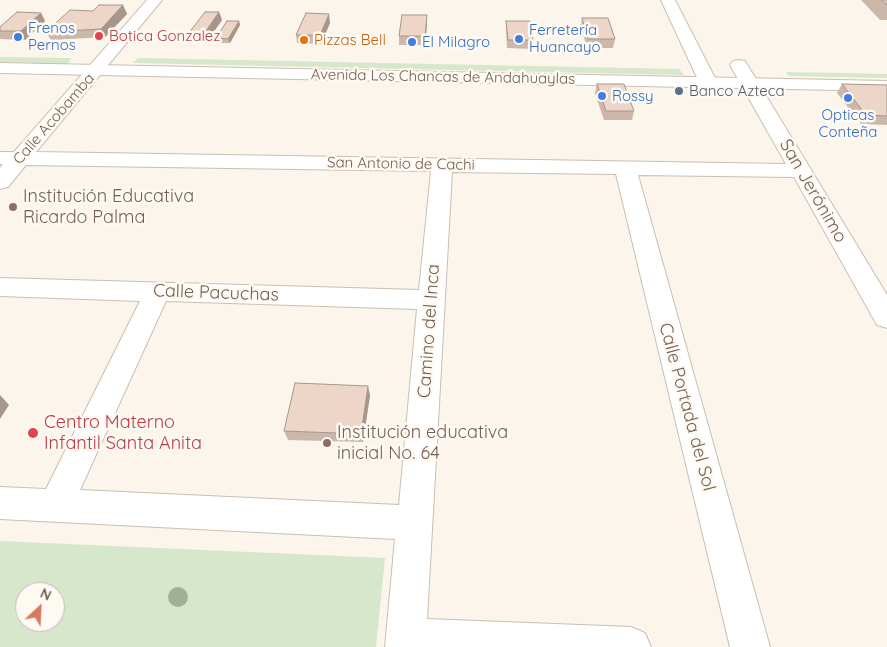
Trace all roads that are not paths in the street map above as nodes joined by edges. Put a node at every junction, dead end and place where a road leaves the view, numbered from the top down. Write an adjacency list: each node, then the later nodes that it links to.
1 (155, 0): 4 (street, Calle Acobamba)
2 (668, 0): 7 (street)
3 (0, 53): 4 (street, Avenida Los Chancas de Andahuaylas)
4 (108, 55): 5 (street, Avenida Los Chancas de Andahuaylas); 9 (street, Calle Acobamba)
5 (407, 60)
6 (680, 63): 7 (street, Avenida Los Chancas de Andahuaylas)
7 (699, 64): 10 (street, Avenida Los Chancas de Andahuaylas); 11 (street)
8 (0, 68): 9 (street, Avenida Los Chancas de Andahuaylas)
9 (96, 70): 11 (street, Avenida Los Chancas de Andahuaylas); 13 (street, Calle Acobamba)
10 (748, 71): 11 (street, Avenida Los Chancas de Andahuaylas); 12 (street, Avenida Los Chancas de Andahuaylas); 16 (street, San Jerónimo)
11 (708, 82)
12 (887, 86)
13 (10, 158): 14 (street, San Antonio de Cachi); 17 (street, Calle Acobamba)
14 (442, 165): 15 (street, San Antonio de Cachi); 20 (street, Camino del Inca)
15 (625, 168): 16 (street, San Antonio de Cachi); 27 (street, Calle Portada del Sol)
16 (801, 170): 21 (street, San Jerónimo)
17 (0, 182)
18 (0, 287): 19 (street, Calle Pacuchas)
19 (158, 292): 20 (street, Calle Pacuchas); 23 (street)
20 (432, 300): 24 (street, Camino del Inca)
21 (887, 318)
22 (0, 503): 23 (street)
23 (55, 506): 24 (street)
24 (414, 523): 25 (street, Camino del Inca)
25 (405, 643): 26 (street)
26 (631, 647)
27 (750, 647)

